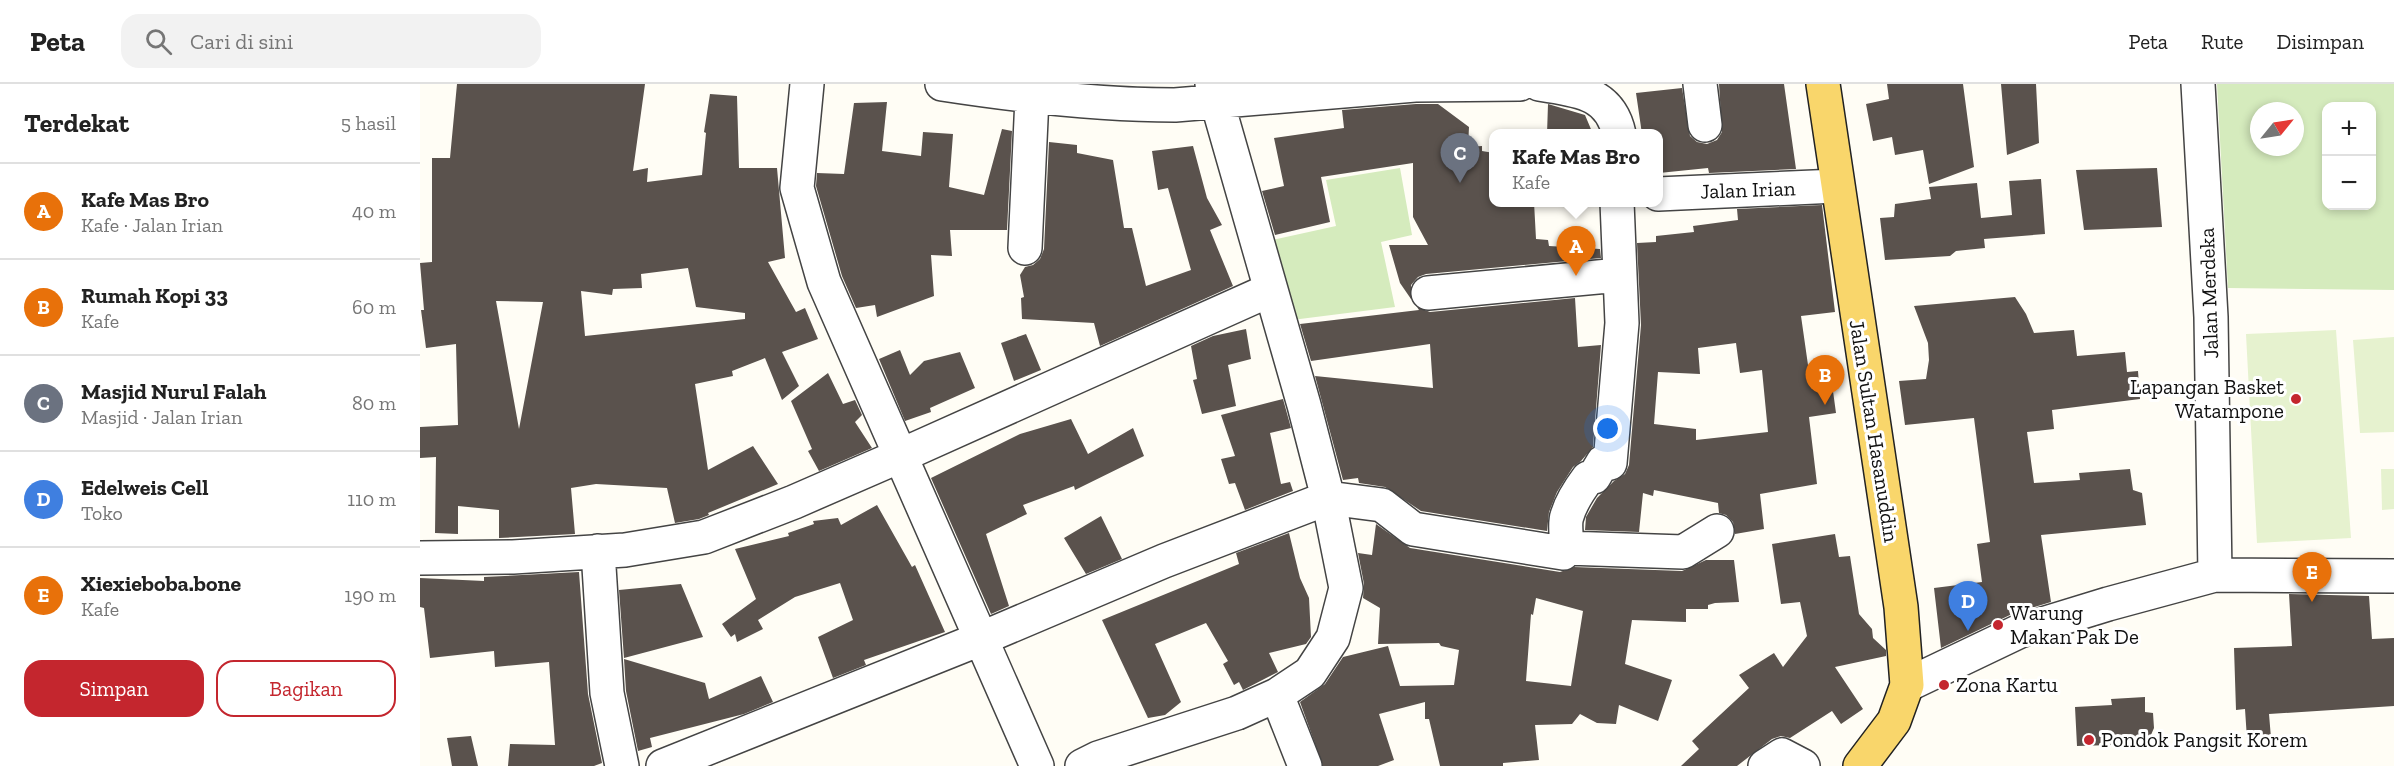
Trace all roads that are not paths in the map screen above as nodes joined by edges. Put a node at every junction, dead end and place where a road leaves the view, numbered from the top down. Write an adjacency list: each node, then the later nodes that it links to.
1 (807, 84): 19 (street)
2 (942, 84): 9 (street)
3 (1520, 84): 8 (street)
4 (1539, 84): 11 (street)
5 (1700, 84): 10 (street)
6 (1823, 84): 12 (main road, Jalan Sultan Hasanuddin)
7 (2198, 84): 25 (street, Jalan Merdeka)
8 (1214, 92): 9 (street); 17 (street)
9 (1032, 98): 15 (street)
10 (1705, 125)
11 (1617, 129)
12 (1838, 186): 13 (street, Jalan Irian); 28 (main road, Jalan Sultan Hasanuddin)
13 (1663, 194)
14 (1617, 207): 16 (street)
15 (1025, 248)
16 (1619, 275): 18 (street); 22 (street)
17 (1270, 290): 19 (street); 20 (street)
18 (1428, 293)
19 (902, 455): 23 (street); 27 (street)
20 (1328, 498): 22 (street); 27 (street); 29 (street)
21 (1717, 531): 22 (street)
22 (1566, 549)
23 (598, 551): 24 (street); 31 (street)
24 (420, 558)
25 (2216, 575): 26 (street); 28 (street)
26 (2394, 576)
27 (980, 639): 32 (street); 33 (street)
28 (1908, 685): 37 (main road, Jalan Sultan Hasanuddin)
29 (1277, 695): 30 (street); 34 (street)
30 (1094, 763)
31 (622, 766)
32 (663, 766)
33 (1037, 766)
34 (1305, 766)
35 (1765, 766): 36 (street)
36 (1803, 766)
37 (1860, 766)

